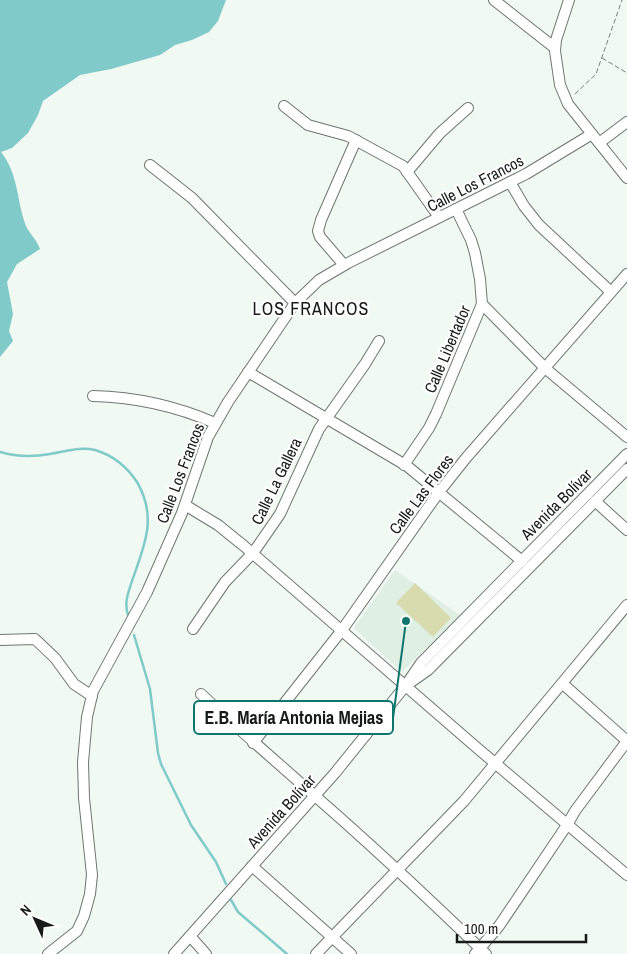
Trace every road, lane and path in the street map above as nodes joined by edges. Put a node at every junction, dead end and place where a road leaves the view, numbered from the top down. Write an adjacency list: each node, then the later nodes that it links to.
1 (494, 0): 4 (street)
2 (569, 0): 4 (street)
3 (622, 0): 5 (path)
4 (555, 48): 7 (street)
5 (602, 58): 6 (path); 7 (path)
6 (627, 73)
7 (567, 101): 11 (street)
8 (284, 106): 12 (street)
9 (468, 108): 15 (street)
10 (627, 122): 13 (street)
11 (592, 134): 13 (street); 17 (street, Calle Los Francos)
12 (356, 140): 15 (street); 20 (street)
13 (599, 143): 16 (street)
14 (150, 165): 23 (street)
15 (407, 172): 19 (street)
16 (627, 178)
17 (510, 182): 18 (street, Calle Los Francos); 22 (street)
18 (456, 209): 19 (street, Calle Los Francos); 24 (street, Calle Libertador)
19 (439, 218): 20 (street, Calle Los Francos)
20 (344, 265): 23 (street, Calle Los Francos)
21 (627, 274): 22 (street, Calle Las Flores)
22 (611, 292): 26 (street, Calle Las Flores)
23 (295, 303): 27 (street, Calle Los Francos)
24 (482, 304): 26 (street); 33 (street, Calle Libertador)
25 (379, 340): 29 (street, Calle La Gallera)
26 (545, 368): 31 (street); 35 (street, Calle Las Flores)
27 (248, 372): 29 (street); 30 (street, Calle Los Francos)
28 (93, 396): 30 (street)
29 (326, 418): 33 (street); 39 (street, Calle La Gallera)
30 (215, 423): 37 (street, Calle Los Francos)
31 (627, 437)
32 (627, 454): 40 (street, Avenida Bolívar)
33 (404, 465): 35 (street)
34 (627, 469): 36 (street, Avenida Bolívar)
35 (439, 492): 40 (street); 43 (street, Calle Las Flores)
36 (595, 501): 38 (street); 46 (street, Avenida Bolívar)
37 (185, 505): 39 (street); 48 (street, Calle Los Francos)
38 (627, 530)
39 (253, 553): 42 (street, Calle La Gallera); 43 (street)
40 (522, 561): 46 (street, Avenida Bolívar)
41 (627, 605): 45 (street)
42 (193, 629)
43 (342, 630): 46 (street); 50 (street, Calle Las Flores)
44 (0, 640): 48 (street)
45 (563, 684): 49 (street); 51 (street)
46 (406, 685): 51 (street); 52 (street, Avenida Bolívar)
47 (201, 694): 50 (street)
48 (92, 696): 60 (street, Calle Los Francos)
49 (627, 741): 53 (street)
50 (253, 743): 52 (street)
51 (495, 764): 53 (street); 55 (street)
52 (315, 795): 54 (street, Avenida Bolívar); 55 (street)
53 (567, 825): 56 (street); 59 (street)
54 (252, 866): 57 (street, Avenida Bolívar); 58 (street)
55 (397, 870): 58 (street); 59 (street)
56 (627, 875)
57 (190, 936): 61 (street, Avenida Bolívar); 62 (street)
58 (332, 937): 63 (street); 64 (street)
59 (481, 952)
60 (48, 954)
61 (174, 954)
62 (206, 954)
63 (316, 954)
64 (351, 954)

